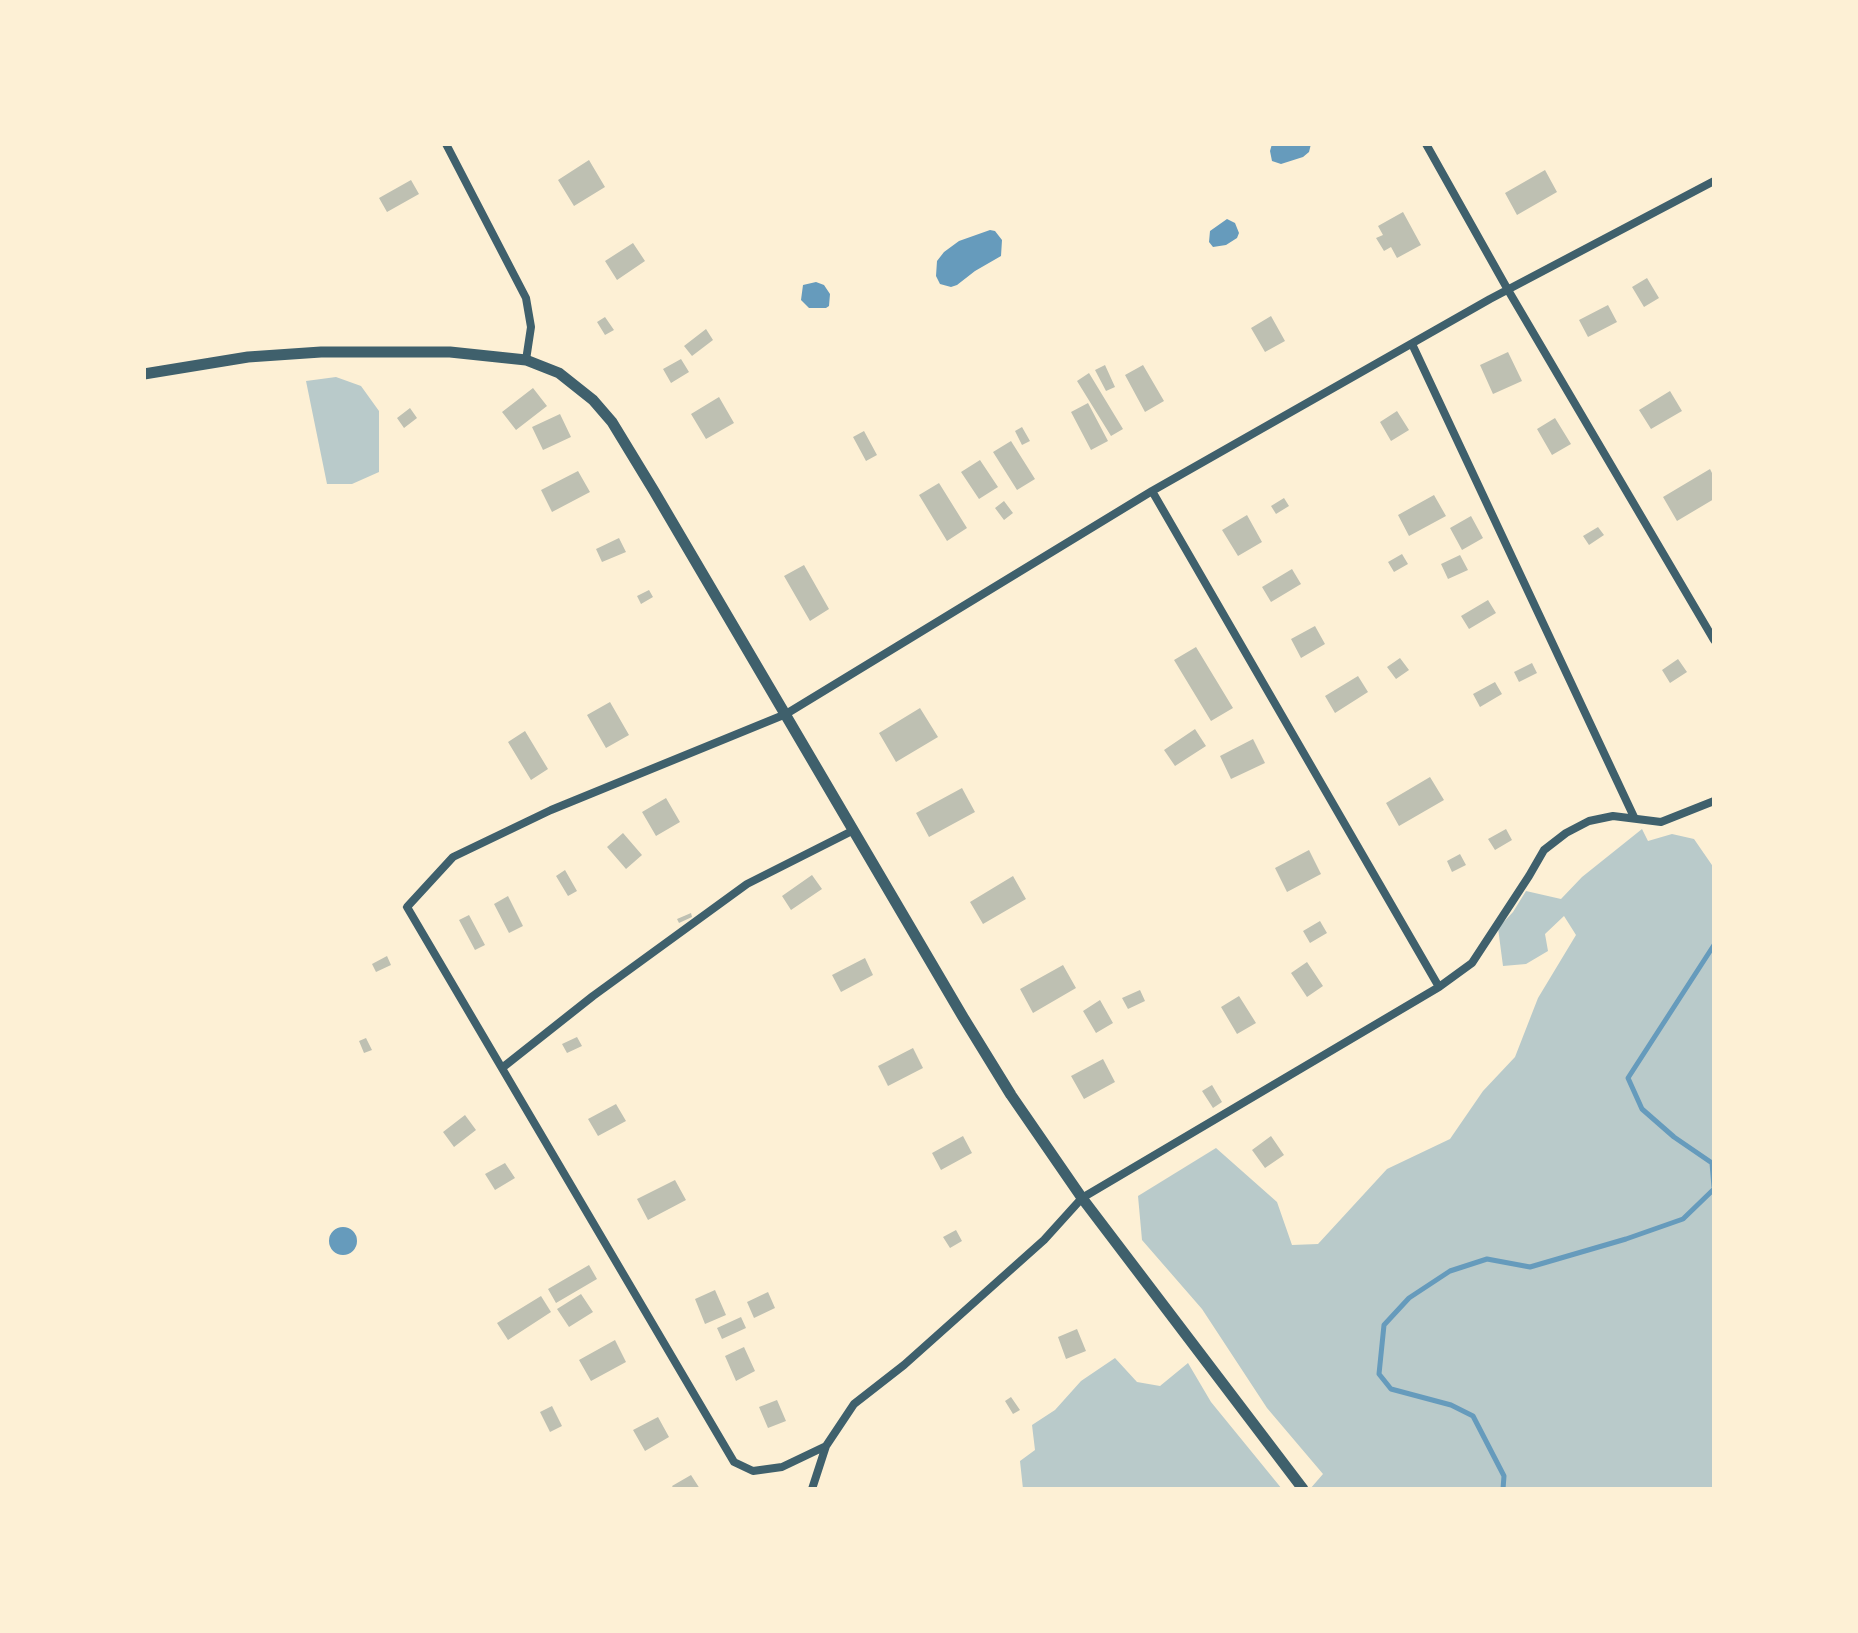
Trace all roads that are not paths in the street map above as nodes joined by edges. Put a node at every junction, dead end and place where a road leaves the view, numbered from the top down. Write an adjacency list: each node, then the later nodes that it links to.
1 (446, 144): 6 (street)
2 (1426, 144): 4 (street)
3 (1714, 181): 4 (street)
4 (1508, 290): 5 (street); 9 (street)
5 (1412, 344): 8 (street); 12 (street)
6 (526, 360): 7 (street); 10 (street)
7 (144, 374)
8 (1152, 491): 10 (street); 14 (street)
9 (1714, 640)
10 (786, 714): 13 (street); 15 (street)
11 (1714, 801): 12 (street)
12 (1634, 817): 14 (street)
13 (854, 830): 15 (street); 16 (street)
14 (1439, 987): 16 (street)
15 (502, 1068): 17 (street)
16 (1082, 1198): 17 (street); 19 (street)
17 (826, 1446): 18 (street)
18 (812, 1489)
19 (1303, 1489)

